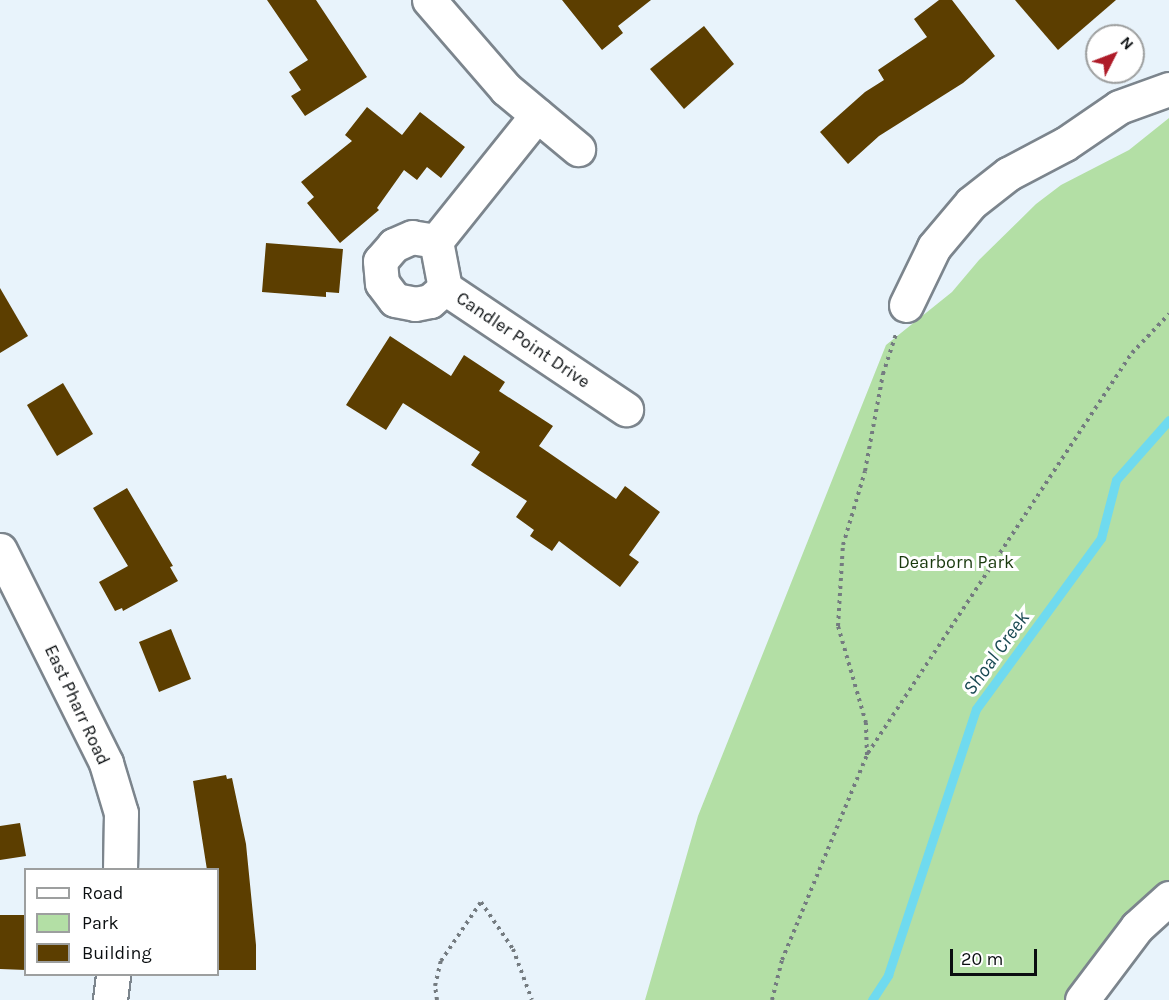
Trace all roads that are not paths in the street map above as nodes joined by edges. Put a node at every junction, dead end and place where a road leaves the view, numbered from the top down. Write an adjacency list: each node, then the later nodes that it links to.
1 (429, 0): 3 (street)
2 (1169, 89): 7 (street)
3 (537, 115): 4 (street); 5 (street)
4 (578, 149)
5 (436, 241): 6 (street, Candler Point Drive); 6 (street)
6 (445, 288): 8 (street, Candler Point Drive)
7 (906, 305)
8 (626, 409)
9 (0, 550): 10 (street, East Pharr Road)
10 (120, 868)
11 (1169, 898): 14 (street)
12 (113, 976): 13 (street)
13 (110, 1000)
14 (1082, 1000)

